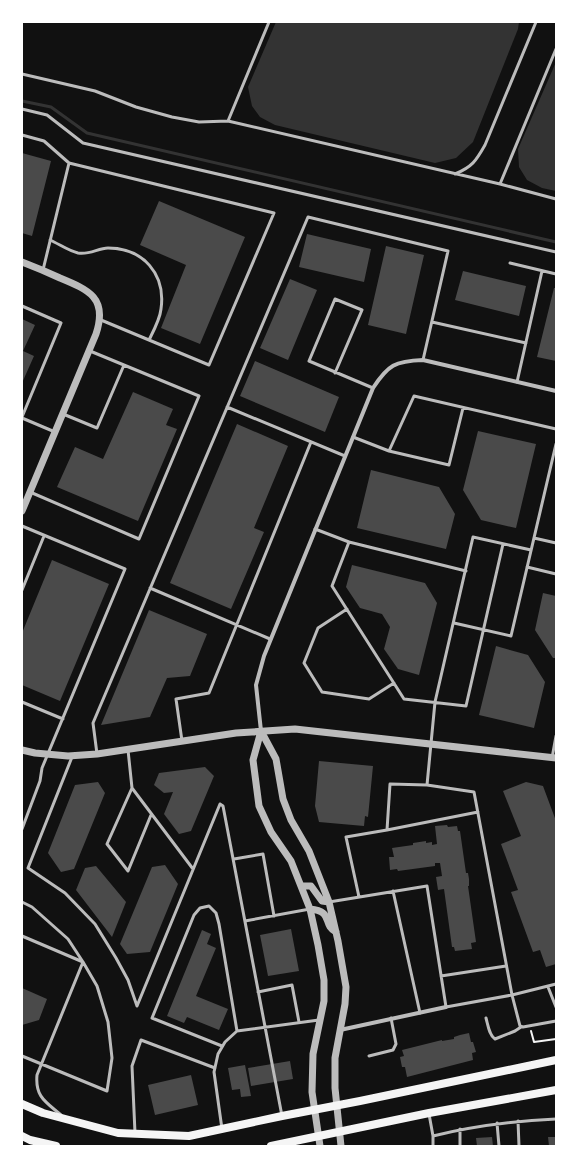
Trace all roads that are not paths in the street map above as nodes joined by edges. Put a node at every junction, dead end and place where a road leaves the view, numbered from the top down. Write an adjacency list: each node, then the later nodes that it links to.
1 (269, 22): 6 (lane)
2 (536, 22): 9 (lane)
3 (556, 48): 10 (lane)
4 (22, 74): 6 (lane)
5 (22, 109): 13 (lane)
6 (228, 121): 9 (lane)
7 (22, 135): 8 (lane)
8 (69, 163): 12 (lane); 22 (lane)
9 (455, 174): 10 (lane)
10 (500, 184): 11 (lane)
11 (556, 199)
12 (50, 240): 16 (lane); 22 (lane)
13 (556, 252)
14 (22, 262): 16 (street)
15 (510, 263): 17 (lane)
16 (43, 270): 20 (street)
17 (542, 271): 18 (lane); 23 (lane)
18 (556, 274)
19 (22, 306): 34 (lane)
20 (101, 320): 22 (lane); 24 (street)
21 (432, 322): 23 (lane); 25 (lane); 31 (lane)
22 (150, 340)
23 (526, 343): 28 (lane)
24 (90, 350): 26 (lane); 33 (street)
25 (423, 360): 28 (street); 29 (street)
26 (124, 365): 33 (lane); 42 (lane)
27 (336, 372): 27 (lane); 29 (lane)
28 (517, 382): 30 (street)
29 (373, 388): 37 (street)
30 (556, 392)
31 (227, 407): 38 (lane); 55 (lane)
32 (463, 408): 35 (lane); 40 (lane); 40 (lane)
33 (63, 414): 36 (street)
34 (22, 417): 36 (lane)
35 (556, 429)
36 (55, 432): 42 (street)
37 (353, 437): 40 (lane); 41 (street)
38 (311, 442): 41 (lane); 59 (lane)
39 (556, 444): 47 (lane)
40 (389, 451)
41 (345, 456): 45 (street)
42 (30, 492): 43 (street)
43 (22, 511)
44 (22, 526): 46 (lane)
45 (316, 529): 48 (lane); 61 (street)
46 (44, 536): 56 (lane); 65 (lane)
47 (534, 538): 49 (lane); 51 (lane)
48 (349, 542): 53 (lane); 57 (lane)
49 (556, 543)
50 (502, 544): 51 (lane); 53 (lane); 60 (lane)
51 (531, 550): 52 (lane)
52 (527, 567): 54 (lane); 60 (lane)
53 (466, 571): 58 (lane)
54 (556, 574)
55 (150, 588): 59 (lane); 72 (lane)
56 (22, 590)
57 (347, 609): 62 (lane); 62 (lane)
58 (454, 623): 60 (lane); 64 (lane)
59 (237, 625): 61 (lane); 68 (lane)
60 (483, 629): 64 (lane)
61 (270, 639): 66 (street)
62 (394, 683): 64 (lane)
63 (22, 702): 65 (lane)
64 (435, 702): 69 (lane)
65 (63, 719): 73 (lane)
66 (260, 732): 68 (street); 69 (street); 84 (street); 88 (street)
67 (556, 736): 75 (lane)
68 (182, 741): 70 (street)
69 (431, 744): 75 (street); 76 (lane)
70 (128, 749): 72 (street); 77 (lane)
71 (22, 750): 73 (street)
72 (97, 754): 74 (street)
73 (48, 755): 74 (street); 80 (lane)
74 (73, 756): 83 (lane)
75 (554, 758)
76 (427, 785): 78 (lane); 81 (lane)
77 (132, 788): 79 (lane); 79 (lane)
78 (478, 812): 81 (lane); 95 (lane)
79 (151, 815): 83 (lane)
80 (22, 829)
81 (387, 830): 86 (lane)
82 (234, 859): 83 (lane); 90 (lane); 91 (lane)
83 (193, 870)
84 (301, 886): 88 (street); 89 (street)
85 (393, 892): 86 (lane); 96 (lane); 103 (lane)
86 (359, 897): 88 (lane)
87 (22, 902): 94 (lane)
88 (329, 902): 92 (street)
89 (310, 909): 90 (lane); 92 (street); 106 (street)
90 (274, 916): 91 (lane)
91 (245, 921): 99 (lane)
92 (336, 932): 111 (street)
93 (22, 936): 94 (lane)
94 (83, 962): 117 (lane); 117 (lane)
95 (506, 966): 96 (lane); 100 (lane)
96 (442, 976): 102 (lane)
97 (556, 984): 98 (lane)
98 (548, 987): 100 (lane); 101 (lane)
99 (258, 992): 107 (lane); 109 (lane)
100 (512, 995): 102 (lane); 110 (lane)
101 (556, 1005)
102 (446, 1007): 103 (street)
103 (420, 1012): 104 (street)
104 (391, 1018): 111 (street); 115 (lane)
105 (486, 1018): 110 (lane)
106 (321, 1020): 107 (lane); 122 (street)
107 (299, 1022): 109 (lane)
108 (556, 1022): 110 (lane)
109 (265, 1027): 112 (lane); 124 (lane)
110 (521, 1027)
111 (340, 1030): 121 (street)
112 (238, 1031): 113 (lane); 113 (lane)
113 (222, 1046): 118 (lane)
114 (22, 1056): 117 (lane)
115 (369, 1056)
116 (556, 1060): 121 (main road)
117 (42, 1064): 125 (lane)
118 (215, 1068): 129 (lane); 132 (lane)
119 (556, 1090): 123 (main road)
120 (22, 1104): 125 (main road)
121 (337, 1105): 122 (main road); 131 (street)
122 (314, 1110): 124 (main road); 134 (street)
123 (429, 1113): 131 (main road); 135 (lane)
124 (282, 1116): 129 (main road)
125 (65, 1119): 132 (main road)
126 (556, 1119): 127 (lane)
127 (518, 1120): 128 (lane); 143 (lane)
128 (497, 1123): 130 (lane); 142 (lane)
129 (222, 1129): 132 (main road)
130 (460, 1129): 135 (lane); 141 (lane)
131 (340, 1132): 134 (main road); 139 (street)
132 (135, 1134)
133 (22, 1136): 136 (main road)
134 (318, 1136): 137 (main road); 138 (street)
135 (433, 1136): 140 (lane)
136 (56, 1146)
137 (274, 1146)
138 (320, 1146)
139 (341, 1146)
140 (433, 1146)
141 (460, 1146)
142 (499, 1146)
143 (519, 1146)

